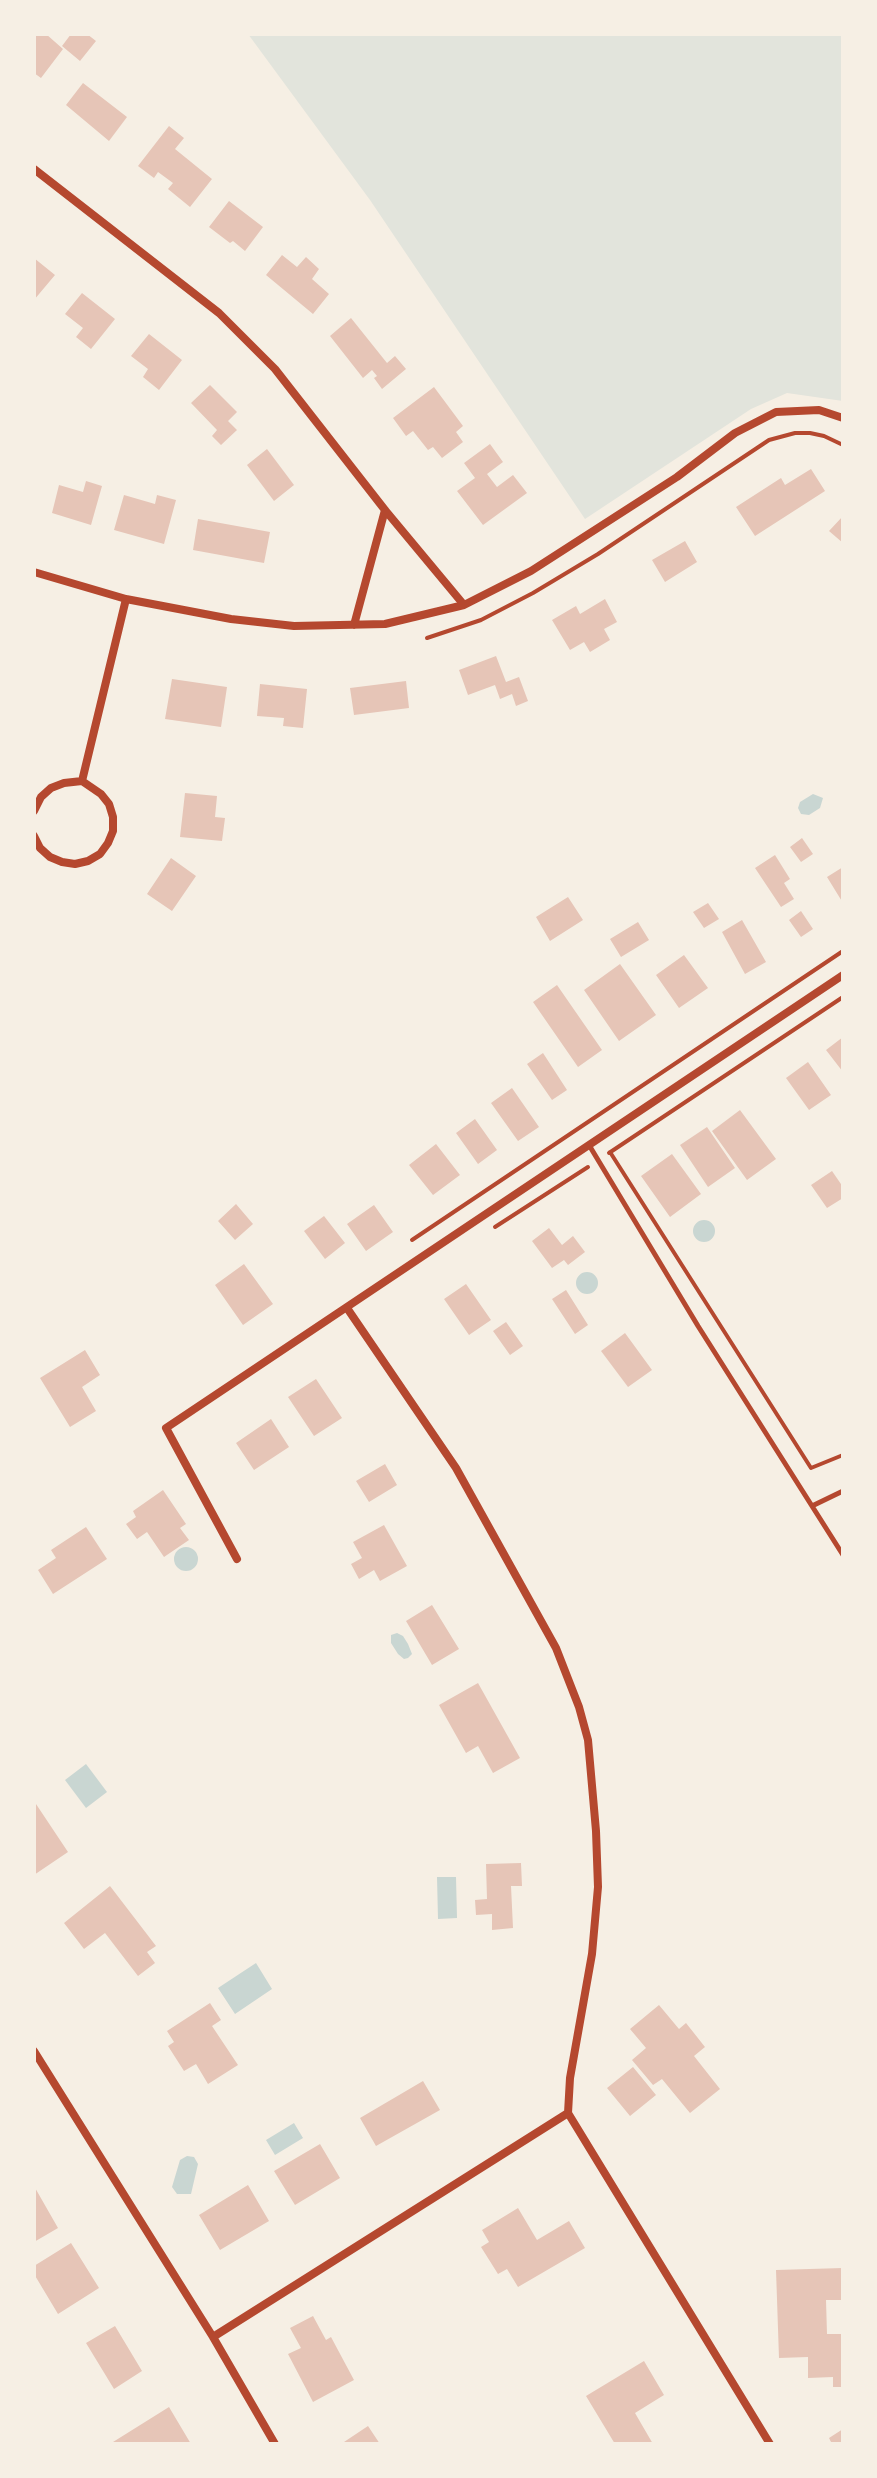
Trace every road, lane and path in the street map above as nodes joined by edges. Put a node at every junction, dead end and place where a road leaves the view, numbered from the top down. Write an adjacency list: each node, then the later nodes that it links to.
1 (34, 169): 4 (street)
2 (843, 418): 7 (street)
3 (843, 445): 9 (path)
4 (385, 510): 7 (street); 8 (street)
5 (34, 572): 6 (street)
6 (126, 599): 8 (street); 10 (street)
7 (464, 605): 8 (street)
8 (354, 625)
9 (427, 638)
10 (82, 781): 11 (street); 12 (street)
11 (34, 811)
12 (34, 836)
13 (843, 951): 17 (path)
14 (843, 975): 16 (street)
15 (843, 997): 19 (path)
16 (589, 1145): 18 (street); 21 (lane)
17 (412, 1240)
18 (347, 1308): 23 (street); 25 (street)
19 (843, 1455)
20 (843, 1491): 21 (lane)
21 (812, 1506): 22 (lane)
22 (843, 1555)
23 (237, 1559)
24 (34, 2051): 26 (street)
25 (568, 2113): 26 (street); 28 (street)
26 (213, 2337): 27 (street)
27 (275, 2444)
28 (770, 2444)

